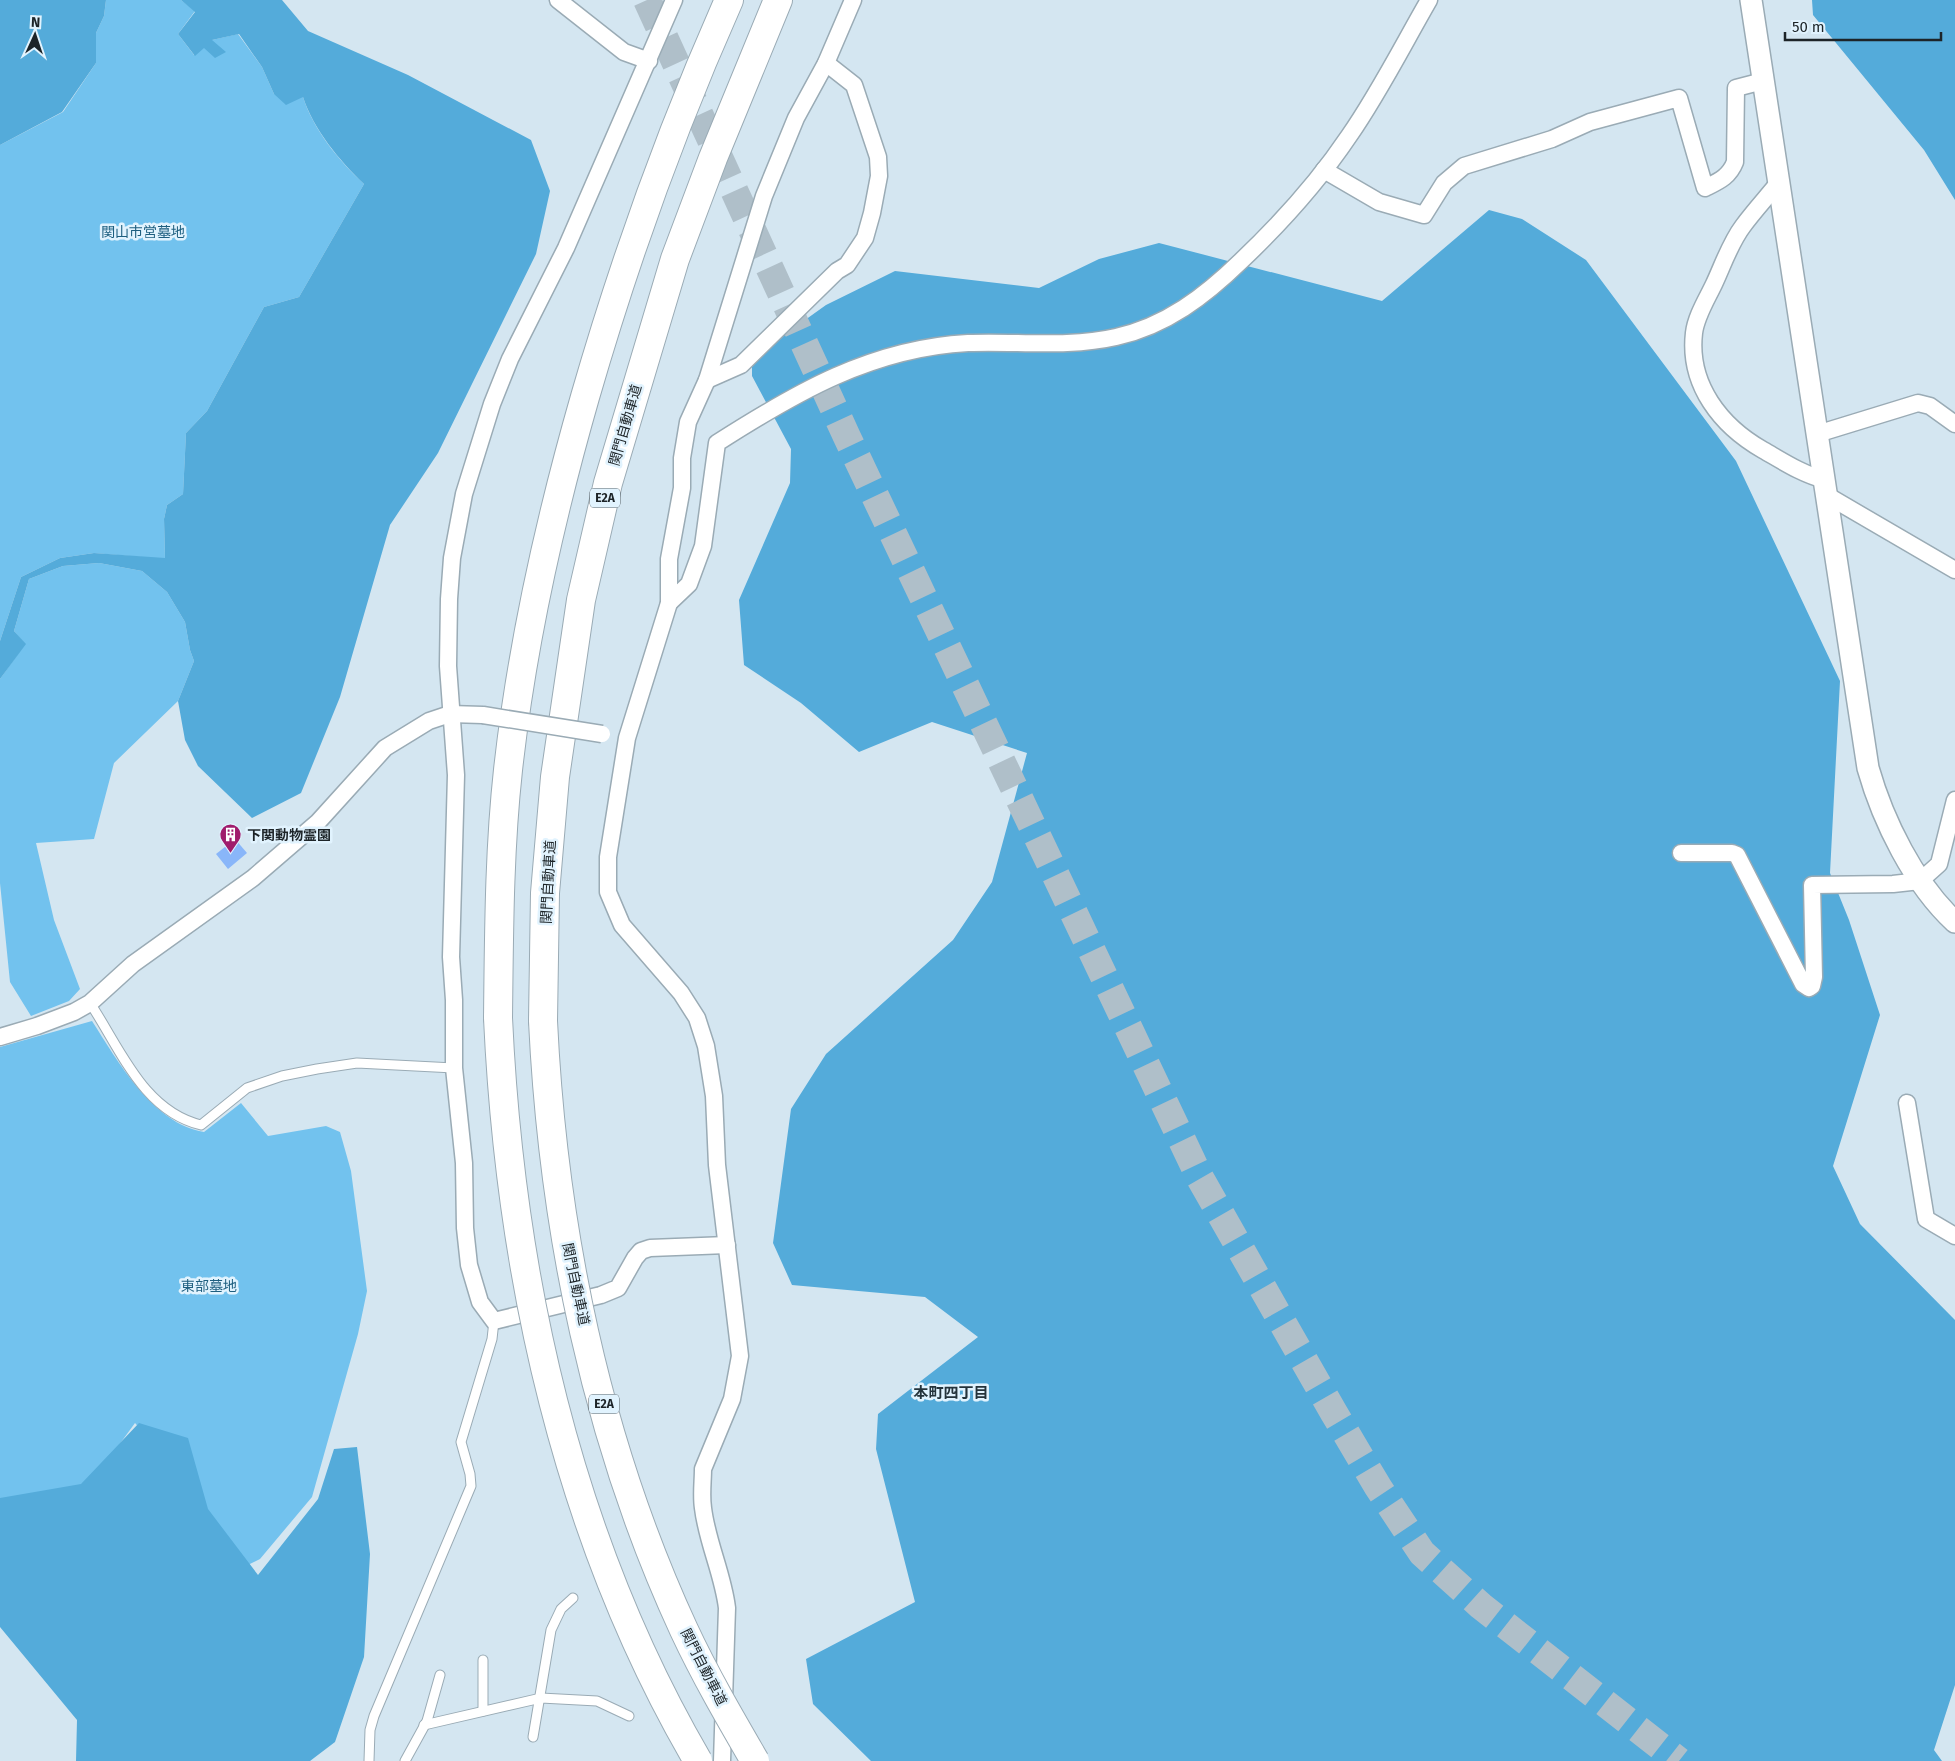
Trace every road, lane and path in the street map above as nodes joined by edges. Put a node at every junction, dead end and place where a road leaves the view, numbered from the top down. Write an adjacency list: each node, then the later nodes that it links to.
1 (559, 0): 8 (street)
2 (674, 0): 8 (street)
3 (730, 0): 42 (highway, bridge)
4 (778, 0): 44 (highway, 関門自動車道 / E2A, bridge)
5 (853, 0): 9 (street)
6 (1429, 0): 11 (street)
7 (1752, 1): 10 (street)
8 (649, 61): 19 (street)
9 (826, 63): 13 (street); 13 (street)
10 (1763, 82): 11 (street); 12 (street)
11 (1324, 170): 18 (street)
12 (1780, 182): 15 (street); 16 (street)
13 (707, 380): 18 (street)
14 (1955, 424): 15 (street)
15 (1817, 434): 16 (street)
16 (1826, 488): 17 (street); 23 (street)
17 (1955, 570)
18 (669, 603): 20 (street)
19 (450, 714): 20 (street, bridge); 25 (street); 27 (street)
20 (626, 738): 30 (street)
21 (1955, 800): 23 (street)
22 (1681, 853): 23 (street)
23 (1920, 880): 24 (street)
24 (1955, 922)
25 (90, 1003): 26 (street); 27 (lane)
26 (0, 1037)
27 (454, 1068): 31 (street)
28 (1907, 1103): 29 (street)
29 (1955, 1236)
30 (727, 1245): 31 (street); 43 (street)
31 (494, 1321): 40 (lane)
32 (573, 1598): 35 (lane)
33 (483, 1660): 36 (lane)
34 (440, 1675): 38 (lane)
35 (541, 1698): 36 (lane); 37 (lane); 39 (lane)
36 (483, 1711): 38 (lane)
37 (630, 1716)
38 (424, 1725): 41 (lane)
39 (533, 1737)
40 (369, 1761)
41 (406, 1761)
42 (698, 1761)
43 (722, 1761)
44 (754, 1761)

